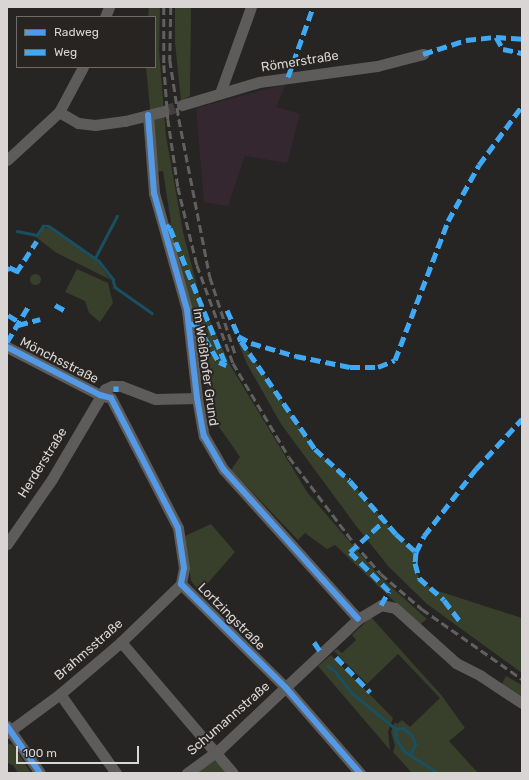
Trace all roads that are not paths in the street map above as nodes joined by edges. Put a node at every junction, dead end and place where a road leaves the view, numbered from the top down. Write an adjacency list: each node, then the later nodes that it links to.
1 (251, 7): 4 (street)
2 (423, 54): 4 (street, Römerstraße)
3 (82, 68): 7 (street)
4 (220, 93): 5 (street, Römerstraße)
5 (182, 105)
6 (164, 110): 8 (street)
7 (59, 112): 8 (street); 9 (street)
8 (148, 115): 12 (street, Im Weißhofer Grund)
9 (7, 160)
10 (7, 347): 11 (street, Mönchsstraße)
11 (100, 395): 12 (street, Im Weißhofer Grund); 13 (street, Herderstraße); 14 (street, Lortzingstraße)
12 (197, 398): 15 (street, Im Weißhofer Grund)
13 (7, 544)
14 (181, 584): 16 (street, Brahmsstraße); 17 (street, Lortzingstraße)
15 (358, 619): 17 (street, Schumannstraße); 19 (street, Schumannstraße)
16 (121, 642): 18 (street, Brahmsstraße); 21 (street)
17 (286, 688): 21 (street, Schumannstraße); 26 (street, Lortzingstraße)
18 (60, 694): 20 (street, Brahmsstraße); 23 (street)
19 (522, 703)
20 (8, 730): 22 (street)
21 (216, 752): 24 (street, Schumannstraße); 25 (street)
22 (40, 773)
23 (116, 773)
24 (188, 773)
25 (233, 773)
26 (360, 773)

